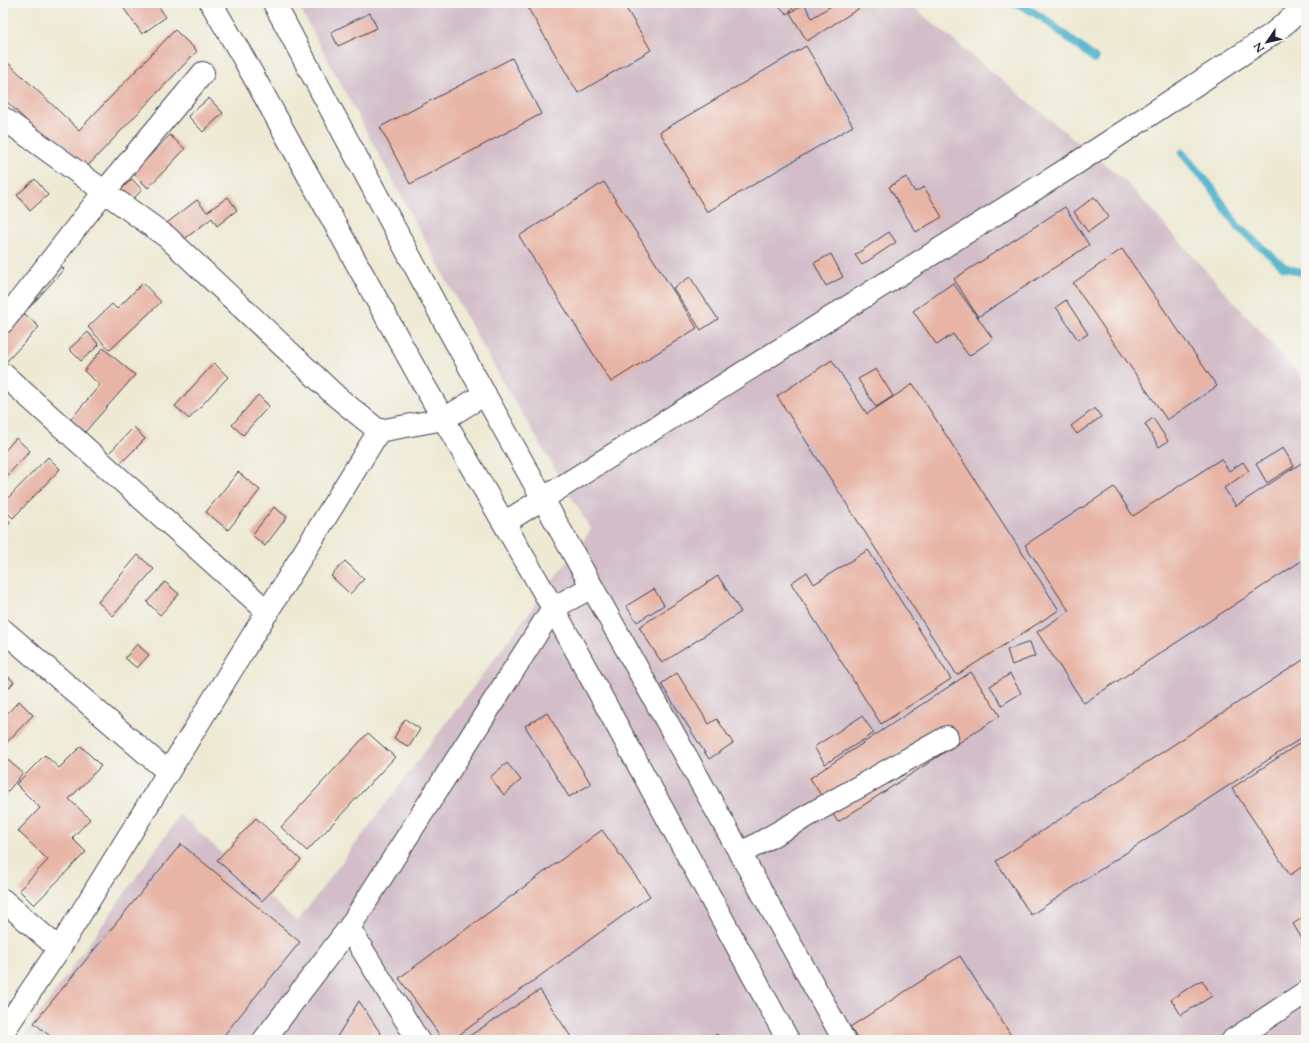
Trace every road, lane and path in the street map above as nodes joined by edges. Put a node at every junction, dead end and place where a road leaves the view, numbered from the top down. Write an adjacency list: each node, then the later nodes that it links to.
1 (211, 3): 10 (street)
2 (274, 3): 9 (street)
3 (1306, 6): 12 (street)
4 (203, 73): 6 (street)
5 (3, 118): 6 (street)
6 (104, 192): 7 (street); 11 (street)
7 (3, 322)
8 (3, 374): 16 (street)
9 (485, 394): 10 (street); 12 (street)
10 (444, 419): 11 (street); 13 (street)
11 (379, 431): 16 (street)
12 (543, 499): 13 (street); 14 (street)
13 (504, 523): 15 (street)
14 (592, 587): 15 (street); 20 (street)
15 (553, 608): 22 (street); 28 (street)
16 (268, 612): 19 (street)
17 (3, 630): 19 (street)
18 (948, 737): 20 (street)
19 (168, 772): 23 (street)
20 (740, 854): 29 (street)
21 (3, 900): 23 (street)
22 (349, 928): 26 (street); 27 (street)
23 (59, 949): 25 (street)
24 (1304, 999): 30 (street)
25 (9, 1033)
26 (264, 1040)
27 (418, 1040)
28 (788, 1040)
29 (844, 1040)
30 (1233, 1040)

